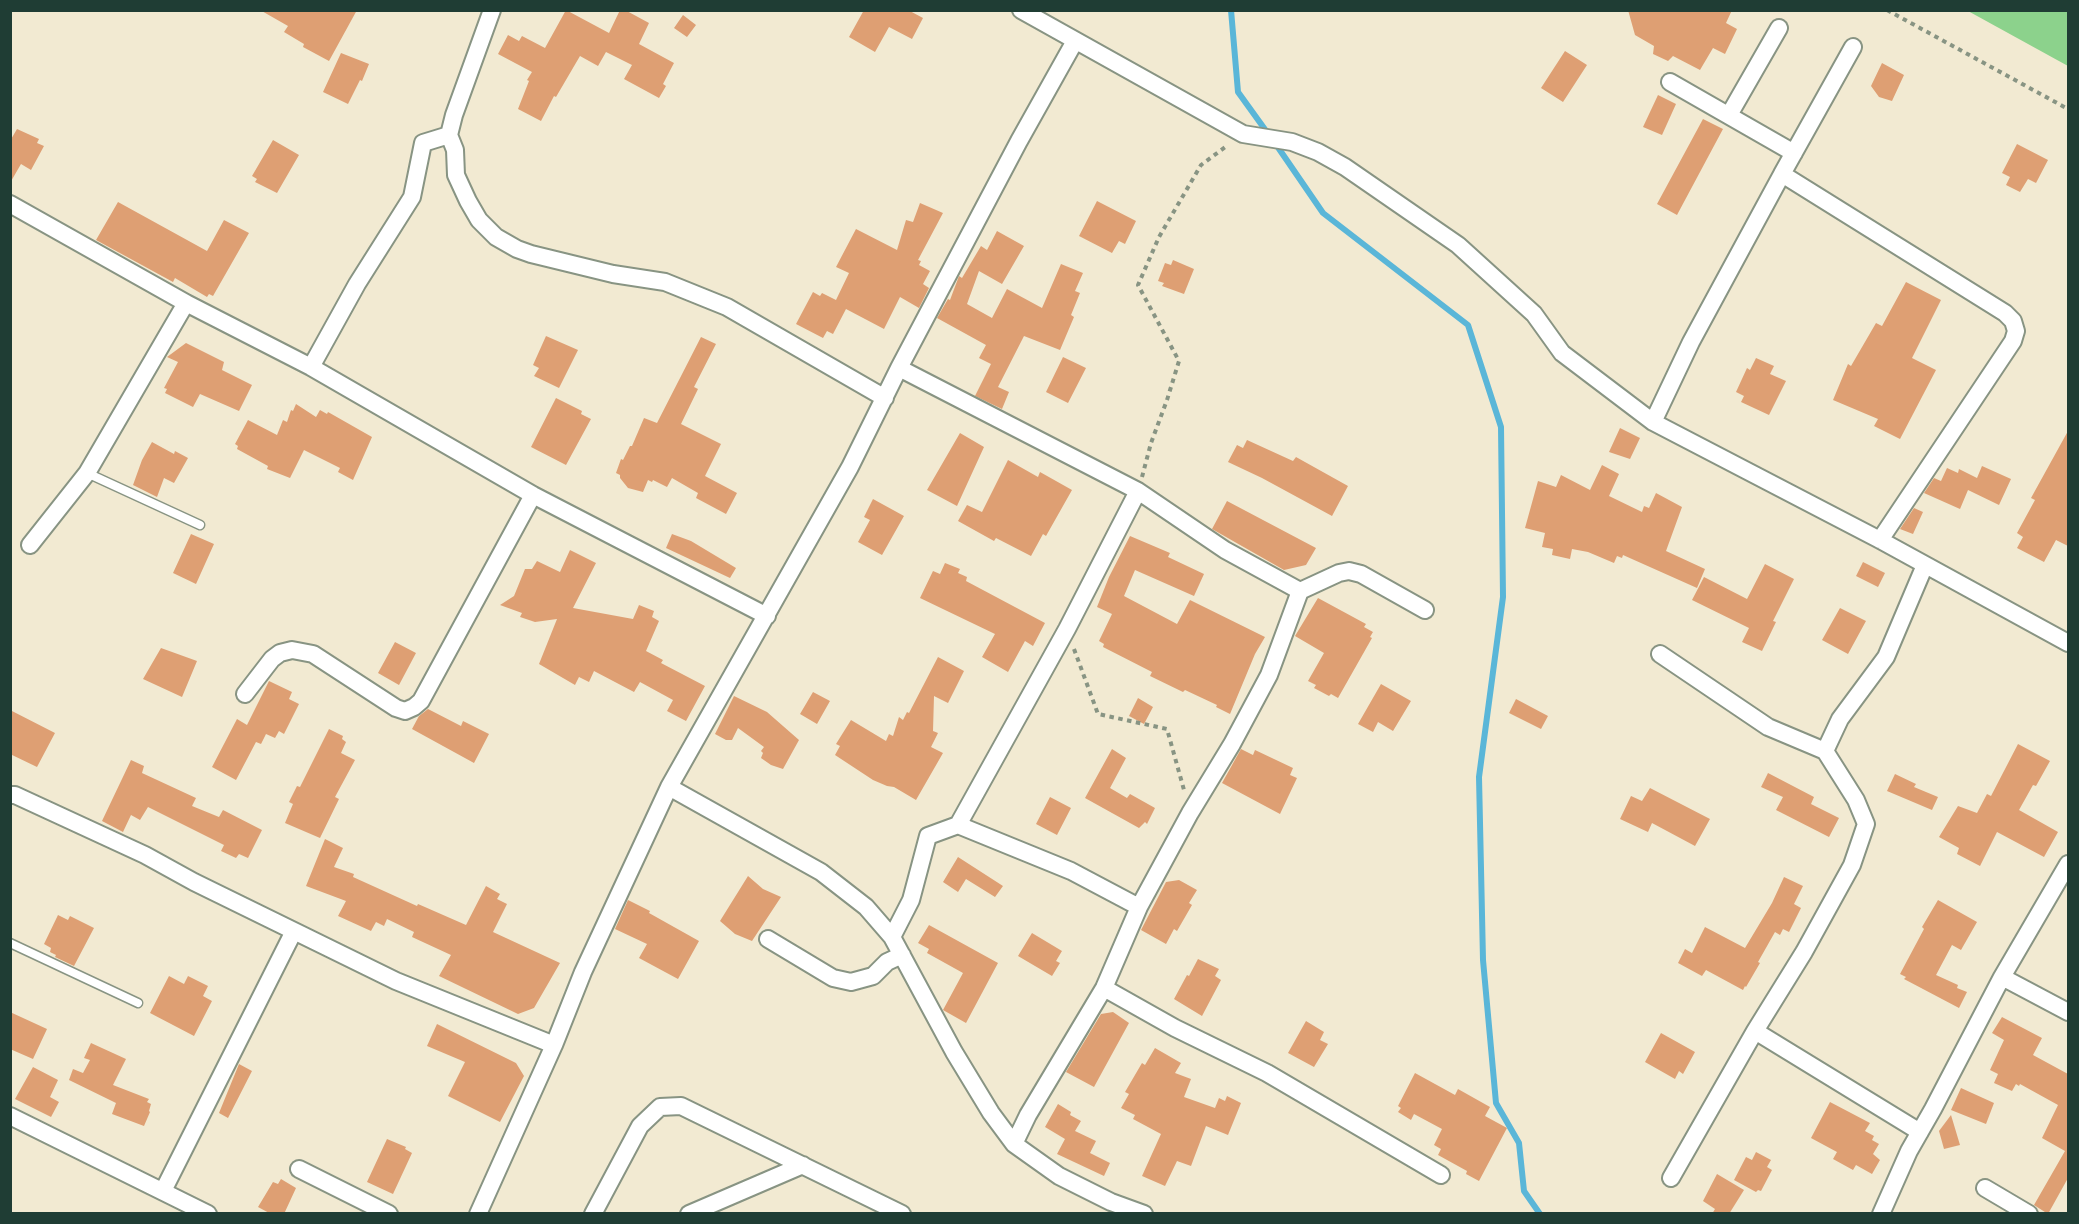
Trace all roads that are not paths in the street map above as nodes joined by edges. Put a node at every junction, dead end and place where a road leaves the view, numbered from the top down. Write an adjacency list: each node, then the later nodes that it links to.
1 (492, 10): 8 (street)
2 (1021, 10): 4 (street)
3 (1779, 28): 7 (street)
4 (1075, 41): 14 (street); 16 (street)
5 (1853, 48): 9 (street)
6 (1670, 82): 7 (street)
7 (1729, 116): 9 (street)
8 (449, 135): 13 (street); 15 (street)
9 (1794, 153): 10 (street)
10 (1782, 174): 16 (street); 21 (street)
11 (10, 204): 12 (street)
12 (186, 303): 13 (street); 17 (street)
13 (311, 367): 19 (street)
14 (899, 368): 15 (street); 18 (street)
15 (885, 398): 26 (street)
16 (1653, 422): 21 (street)
17 (87, 473): 20 (lane); 22 (street)
18 (1138, 491): 24 (street); 33 (street)
19 (533, 495): 26 (street); 29 (street)
20 (200, 525)
21 (1880, 540): 23 (street)
22 (30, 545)
23 (1924, 565): 27 (street); 30 (street)
24 (1300, 591): 25 (street); 35 (street)
25 (1425, 610)
26 (767, 616): 31 (street)
27 (2068, 643)
28 (1660, 654): 30 (street)
29 (245, 694)
30 (1825, 752): 45 (street)
31 (669, 787): 37 (street); 46 (street)
32 (10, 795): 36 (street)
33 (958, 825): 35 (street); 37 (street)
34 (2068, 864): 41 (street)
35 (1139, 907): 42 (street)
36 (294, 931): 46 (street); 55 (street)
37 (892, 937): 40 (street)
38 (768, 939): 40 (street)
39 (10, 943): 43 (lane)
40 (902, 956): 49 (street)
41 (2002, 977): 44 (street); 48 (street)
42 (1104, 988): 49 (street); 52 (street)
43 (138, 1003)
44 (2068, 1012)
45 (1755, 1031): 48 (street); 53 (street)
46 (554, 1045): 58 (street)
47 (10, 1116): 55 (street)
48 (1920, 1132): 63 (street)
49 (1014, 1144): 62 (street)
50 (803, 1165): 59 (street); 60 (street); 61 (street)
51 (299, 1168): 57 (street)
52 (1441, 1175)
53 (1671, 1178)
54 (1985, 1188): 64 (street)
55 (163, 1191): 56 (street)
56 (208, 1214)
57 (389, 1214)
58 (478, 1214)
59 (593, 1214)
60 (689, 1214)
61 (902, 1214)
62 (1144, 1214)
63 (1881, 1214)
64 (2029, 1214)

